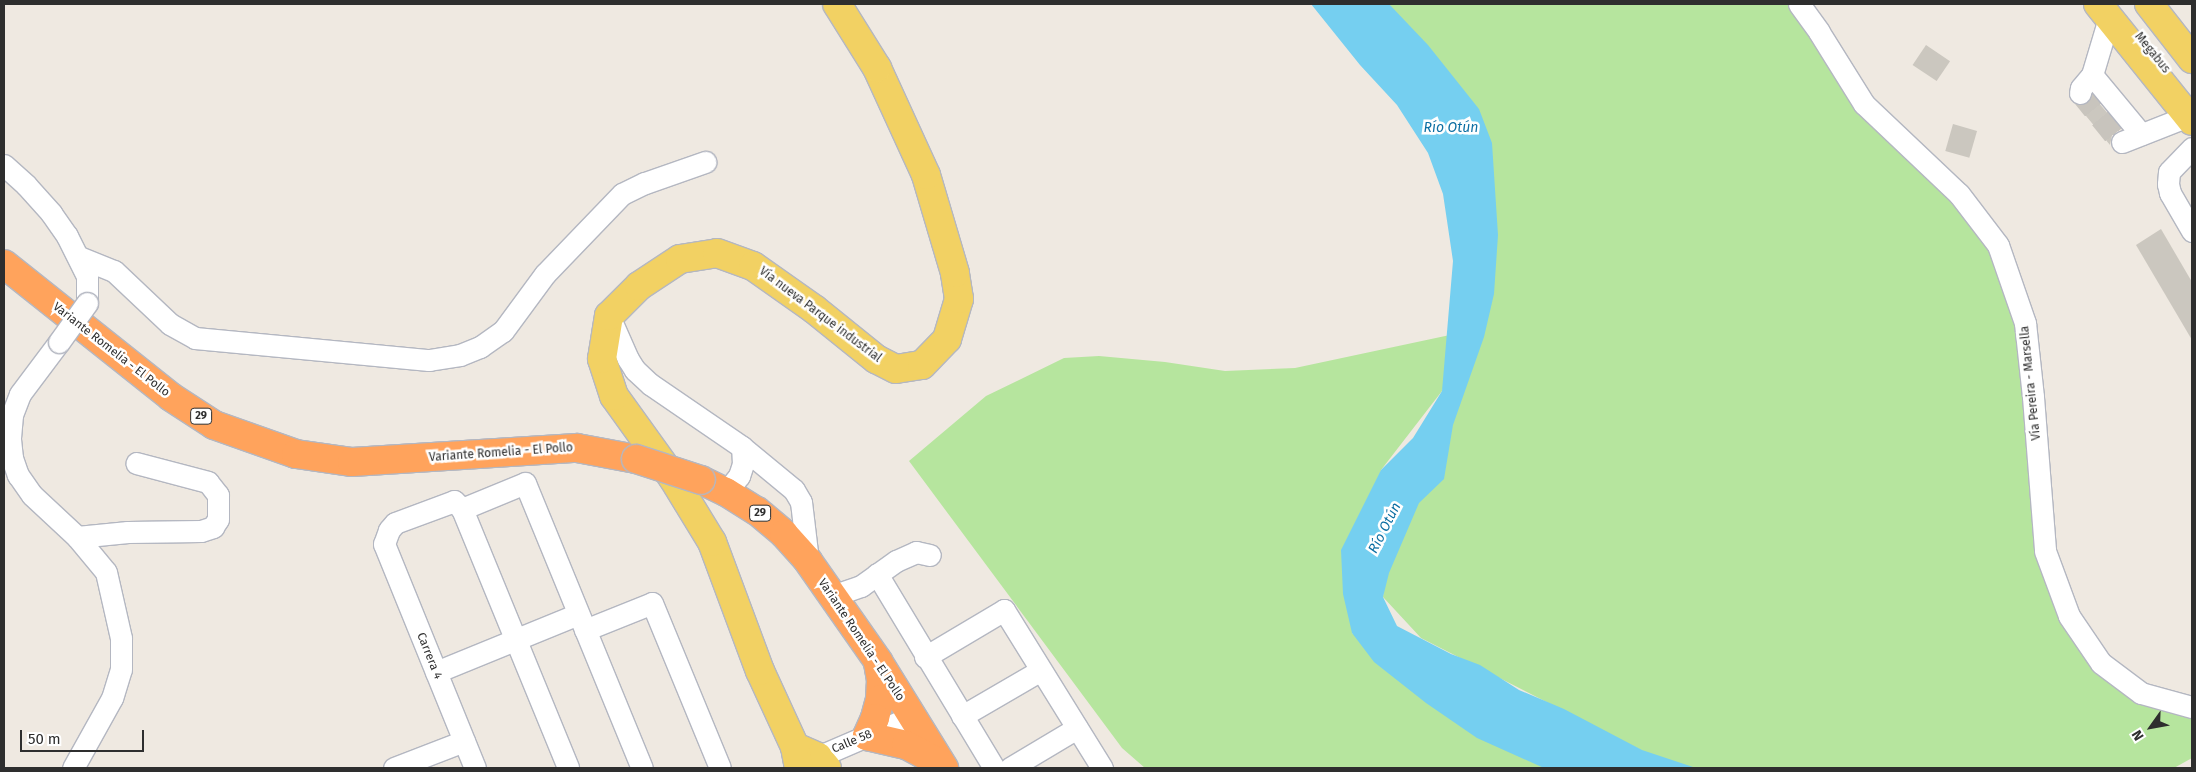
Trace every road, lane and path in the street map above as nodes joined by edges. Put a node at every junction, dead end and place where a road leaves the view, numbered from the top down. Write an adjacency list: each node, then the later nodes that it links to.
1 (837, 4): 17 (main road, Vía nueva Parque industrial)
2 (1799, 4): 33 (street, Vía Pereira - Marsella)
3 (2140, 4): 7 (street, Megabus)
4 (2149, 4): 6 (main road)
5 (2106, 9): 8 (street); 10 (main road)
6 (2192, 58)
7 (2192, 70)
8 (2092, 75): 9 (street); 10 (street)
9 (2080, 93)
10 (2191, 113)
11 (2190, 157): 14 (street)
12 (705, 162): 15 (street)
13 (4, 165): 15 (street)
14 (2192, 232)
15 (79, 257): 22 (street, bridge)
16 (4, 264): 20 (highway, Variante Romelia - El Pollo / 29, bridge)
17 (610, 316): 18 (street); 39 (main road)
18 (742, 447): 20 (street); 24 (street)
19 (136, 463): 22 (street)
20 (726, 492): 24 (highway, Variante Romelia - El Pollo / 29)
21 (462, 509): 27 (street); 28 (street); 32 (street, Carrera 4)
22 (76, 537): 41 (street)
23 (930, 555): 25 (street)
24 (808, 561): 26 (highway, Variante Romelia - El Pollo / 29)
25 (877, 574): 26 (street); 29 (street)
26 (832, 596): 30 (highway, Variante Romelia - El Pollo / 29)
27 (582, 622): 28 (street); 45 (street); 46 (street)
28 (516, 640): 32 (street); 44 (street)
29 (925, 657): 31 (street); 35 (street)
30 (878, 661): 34 (highway, Variante Romelia - El Pollo / 29); 37 (highway)
31 (1041, 670): 35 (street); 36 (street)
32 (436, 672): 38 (street, Carrera 4)
33 (2192, 707)
34 (913, 716): 37 (street, Calle 58); 40 (highway, Variante Romelia - El Pollo / 29)
35 (962, 716): 47 (street)
36 (1077, 728): 48 (street); 49 (street)
37 (868, 736): 39 (street, Calle 58); 40 (highway)
38 (464, 741): 42 (street); 43 (street, Carrera 4)
39 (805, 762)
40 (943, 766)
41 (73, 768)
42 (394, 768)
43 (475, 768)
44 (568, 768)
45 (642, 768)
46 (720, 768)
47 (994, 768)
48 (1010, 768)
49 (1102, 768)

